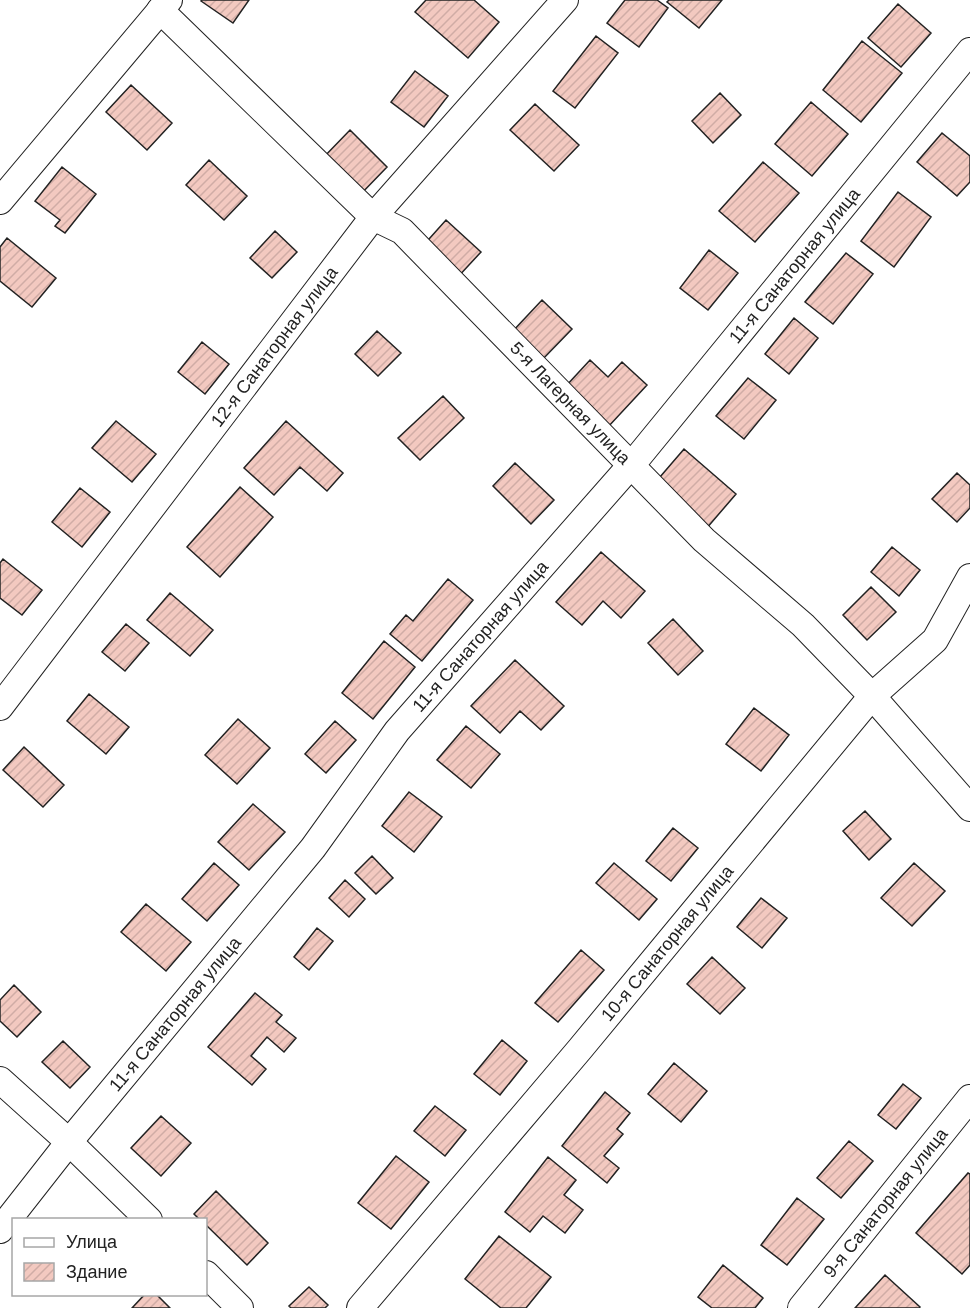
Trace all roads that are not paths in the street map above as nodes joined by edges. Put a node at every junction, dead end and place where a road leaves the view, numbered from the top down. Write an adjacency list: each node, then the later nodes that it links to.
1 (565, 0): 5 (street, 12-я Санаторная улица)
2 (164, 5): 4 (street); 5 (street, 5-я Лагерная улица)
3 (970, 51): 6 (street, 11-я Санаторная улица)
4 (0, 201)
5 (373, 217): 6 (street, 5-я Лагерная улица); 9 (street, 12-я Санаторная улица)
6 (630, 466): 8 (street, 5-я Лагерная улица); 13 (street, 11-я Санаторная улица)
7 (970, 577): 8 (street, 10-я Санаторная улица)
8 (872, 696): 10 (street, 5-я Лагерная улица); 18 (street, 10-я Санаторная улица)
9 (0, 708)
10 (970, 808)
11 (0, 1080): 13 (street)
12 (970, 1098): 19 (street, 9-я Санаторная улица)
13 (69, 1142): 14 (street); 15 (street, 11-я Санаторная улица)
14 (147, 1218)
15 (0, 1230)
16 (207, 1275): 17 (street)
17 (240, 1308)
18 (360, 1308)
19 (801, 1308)

